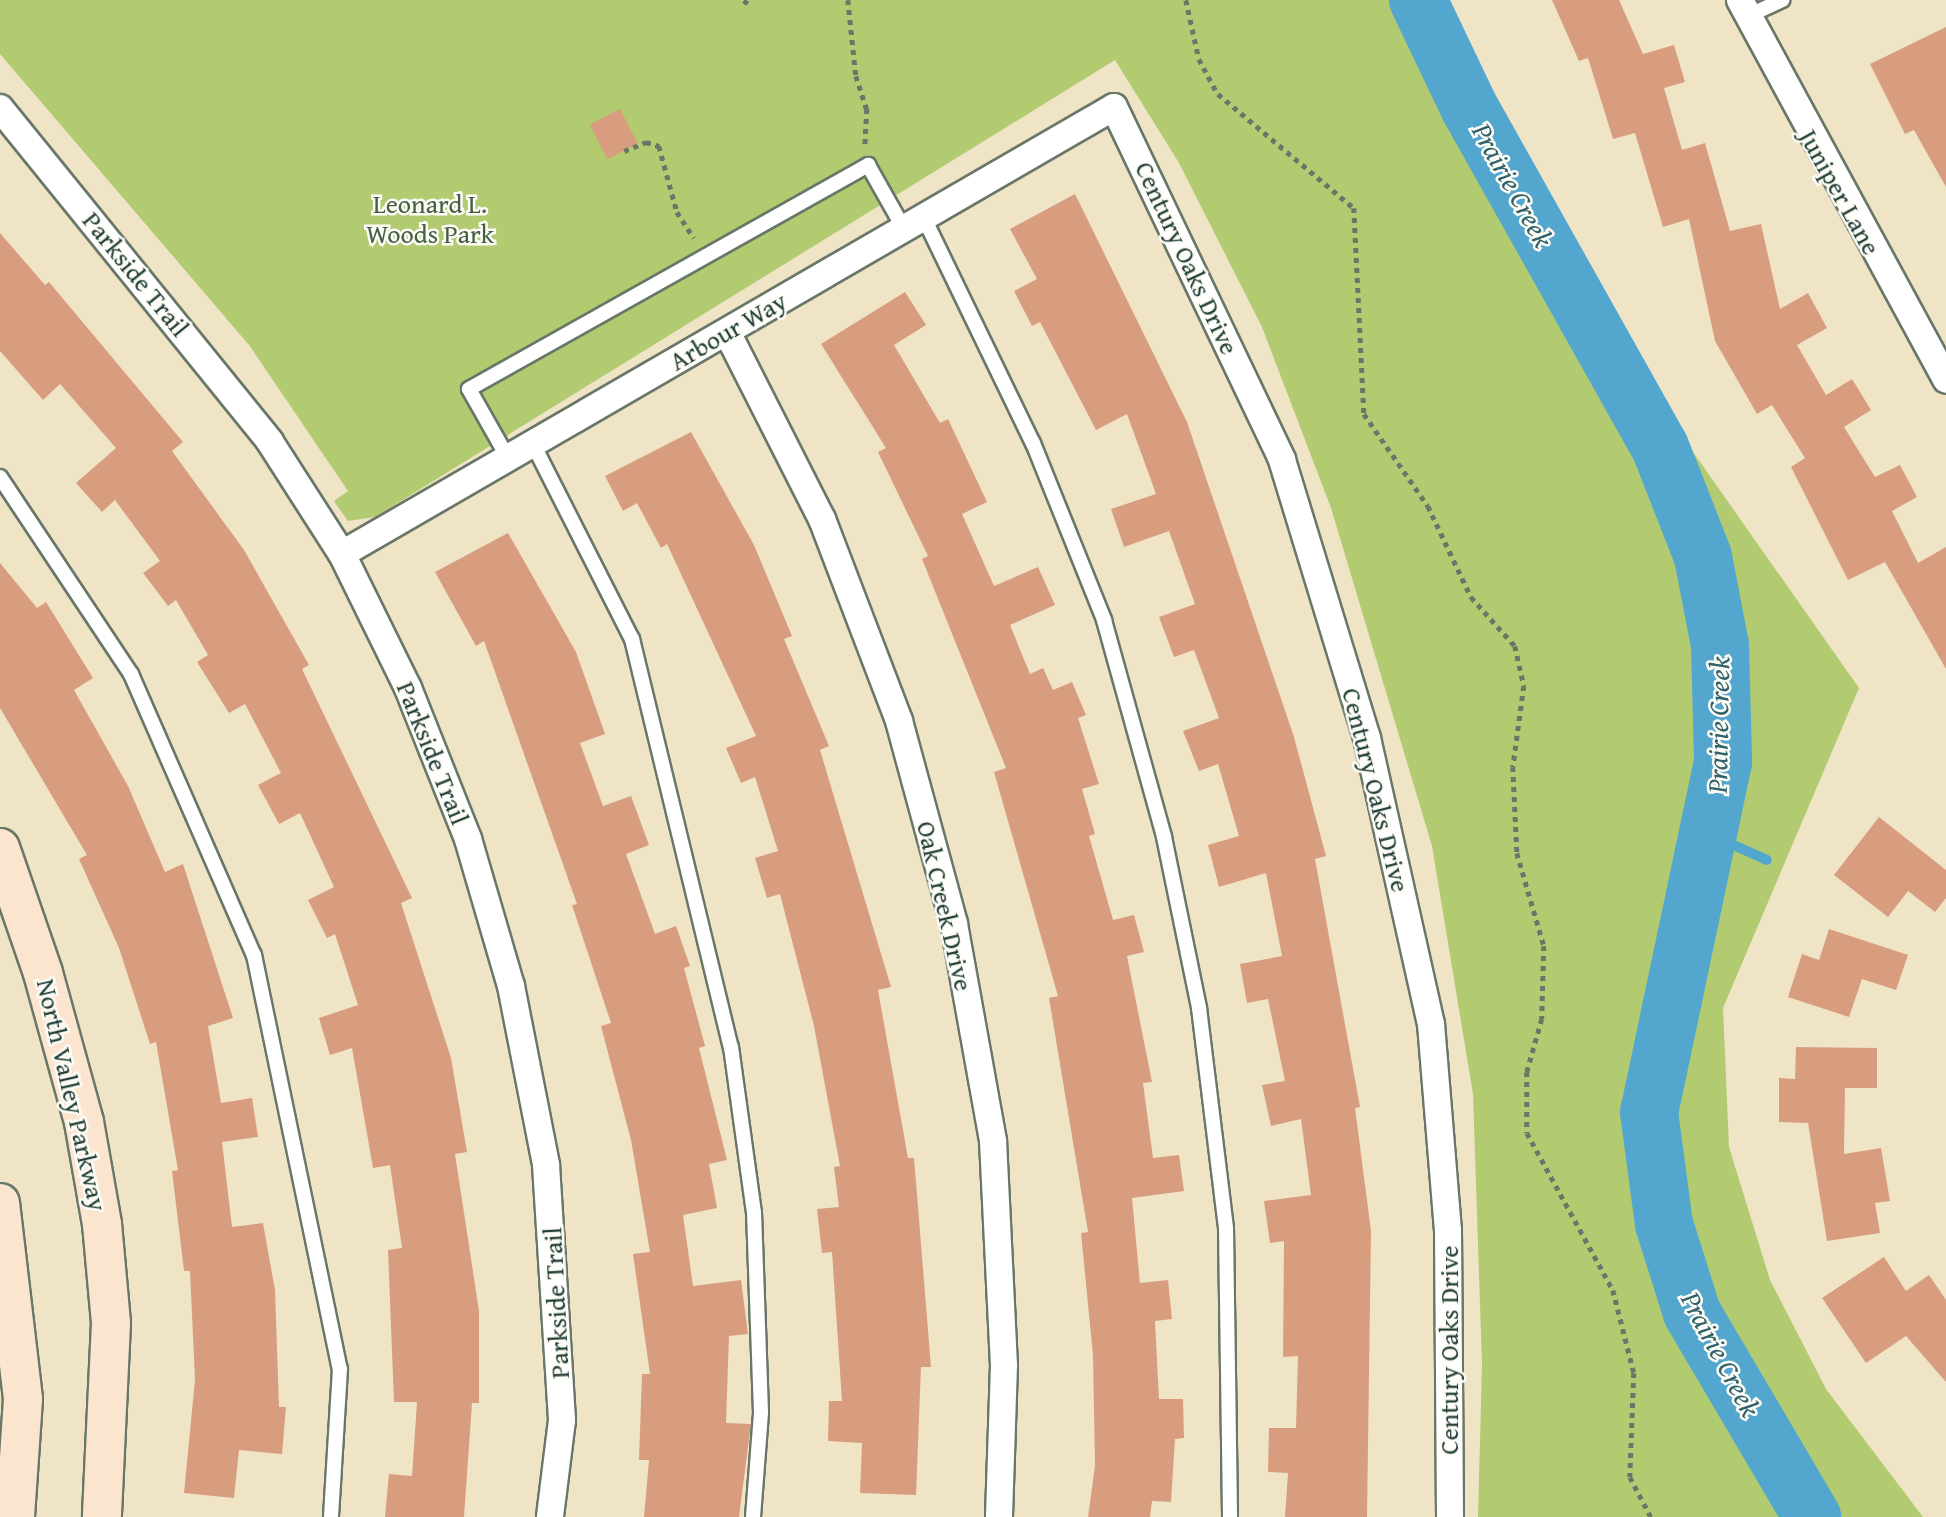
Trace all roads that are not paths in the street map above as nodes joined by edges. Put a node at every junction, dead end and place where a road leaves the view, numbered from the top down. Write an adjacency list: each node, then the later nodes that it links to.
1 (1783, 0): 2 (lane)
2 (1744, 8): 7 (street, Juniper Lane)
3 (1114, 107): 5 (street, Arbour Way); 21 (street, Century Oaks Drive)
4 (0, 108): 11 (street, Parkside Trail)
5 (914, 223): 6 (street, Arbour Way); 9 (lane); 20 (lane)
6 (727, 331): 8 (street, Arbour Way); 19 (street, Oak Creek Drive)
7 (1946, 380)
8 (533, 444): 9 (street, Arbour Way); 18 (lane)
9 (508, 458): 11 (street, Arbour Way)
10 (0, 477): 16 (lane)
11 (342, 554): 17 (street, Parkside Trail)
12 (0, 848): 15 (street, North Valley Parkway)
13 (0, 1203): 14 (street)
14 (15, 1517)
15 (102, 1517)
16 (331, 1517)
17 (550, 1517)
18 (753, 1517)
19 (999, 1517)
20 (1230, 1517)
21 (1450, 1517)

